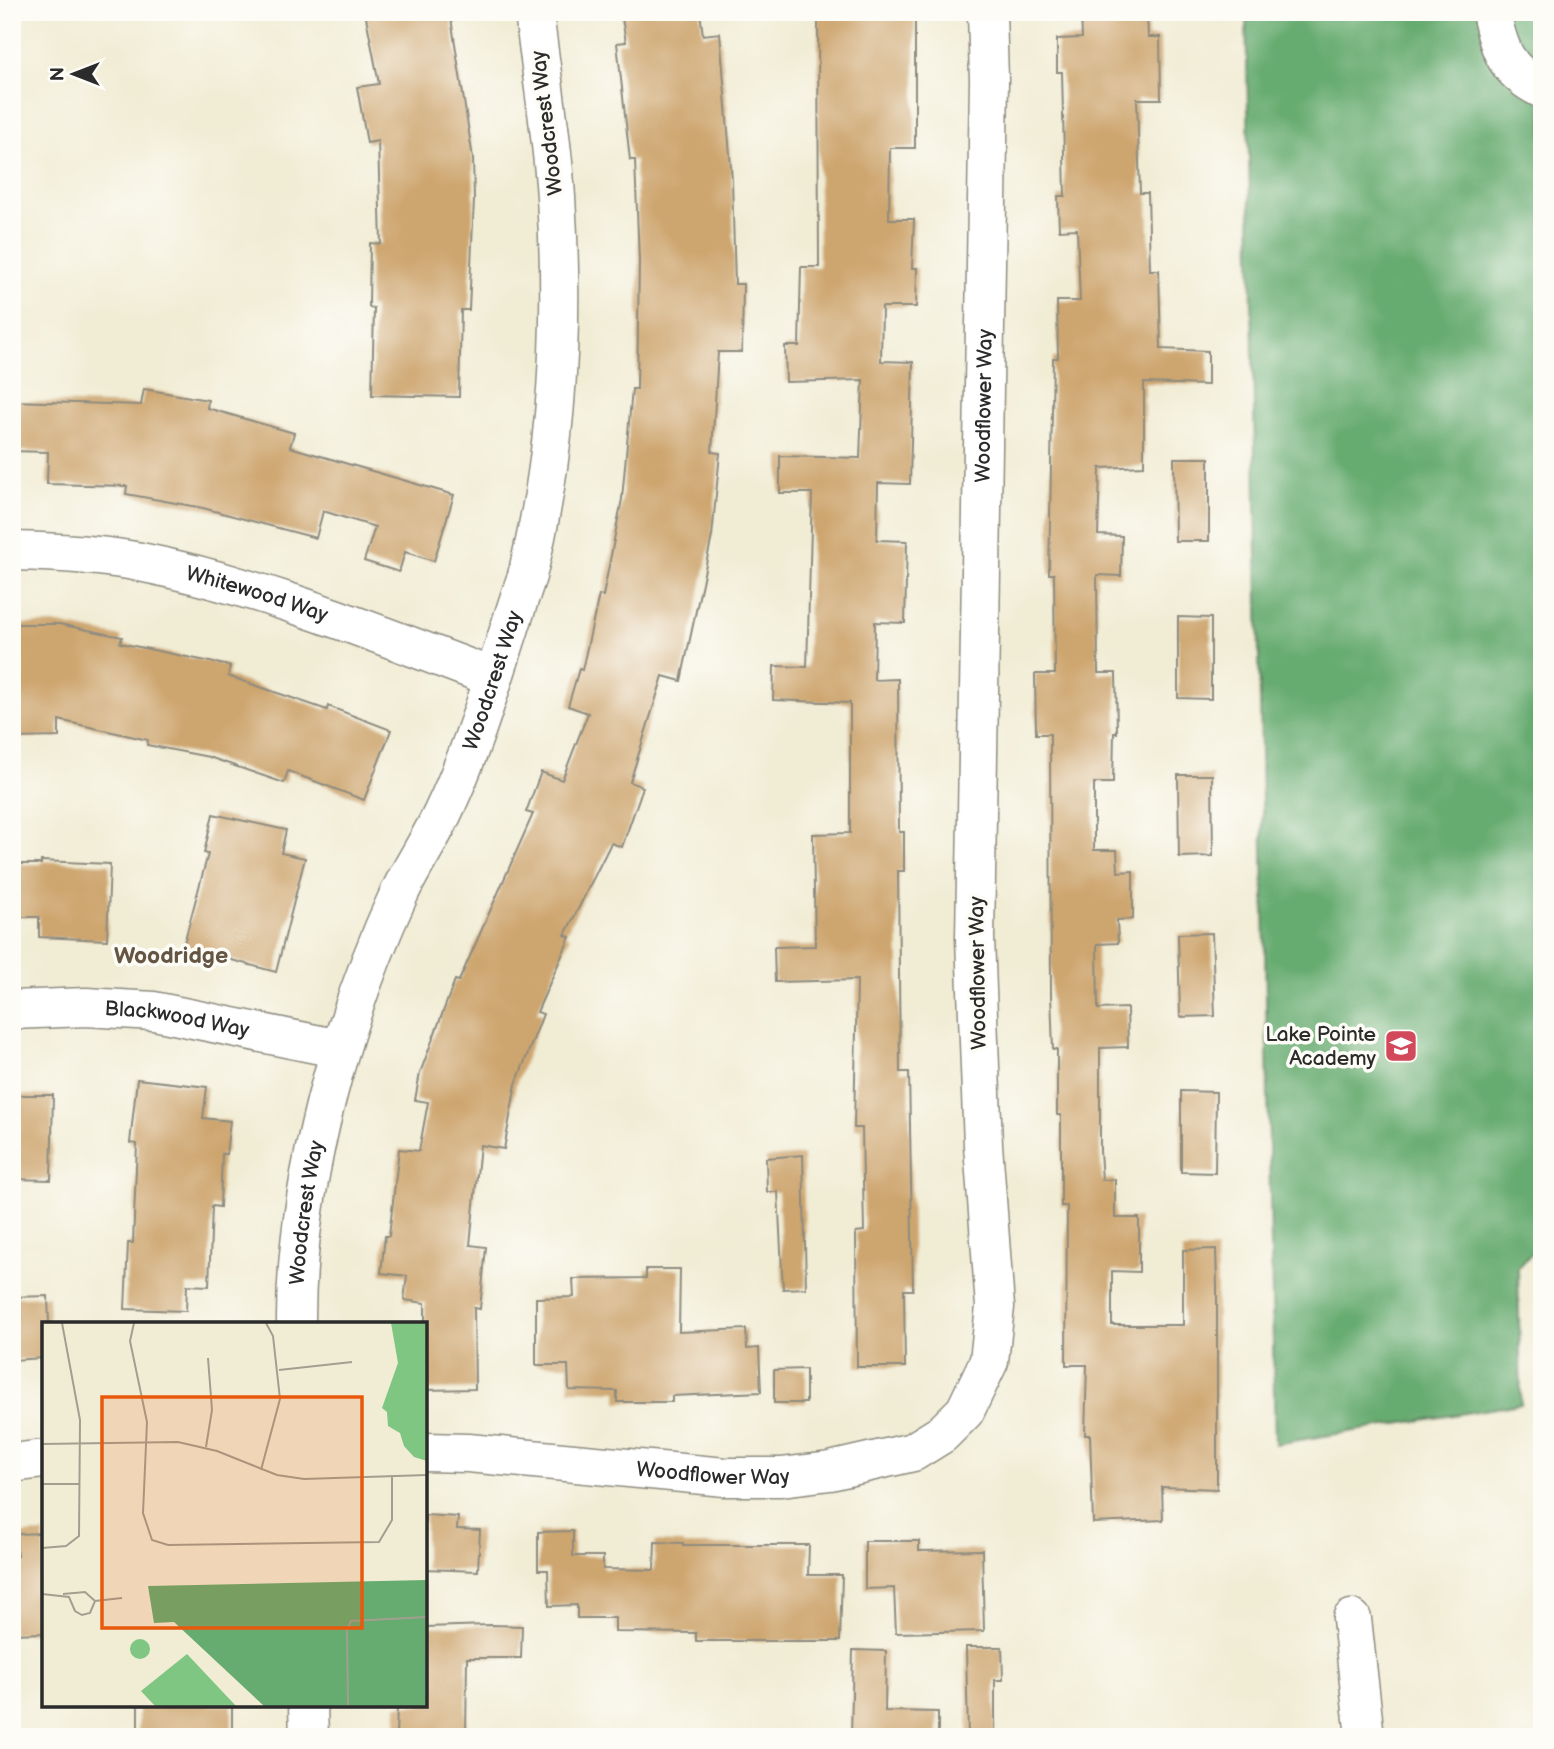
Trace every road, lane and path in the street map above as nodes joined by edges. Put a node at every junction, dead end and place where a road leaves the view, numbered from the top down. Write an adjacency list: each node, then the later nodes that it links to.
1 (534, 12): 6 (street, Woodcrest Way)
2 (987, 12): 10 (street, Woodflower Way)
3 (1491, 12): 4 (street)
4 (1542, 89)
5 (12, 551): 6 (street, Whitewood Way)
6 (492, 677): 8 (street, Woodcrest Way)
7 (12, 1010): 8 (street, Blackwood Way)
8 (340, 1049): 9 (street, Woodcrest Way)
9 (296, 1322)
10 (427, 1452)
11 (42, 1459): 12 (street)
12 (12, 1463)
13 (1352, 1619): 16 (street)
14 (308, 1707): 15 (street)
15 (309, 1737)
16 (1365, 1737)

